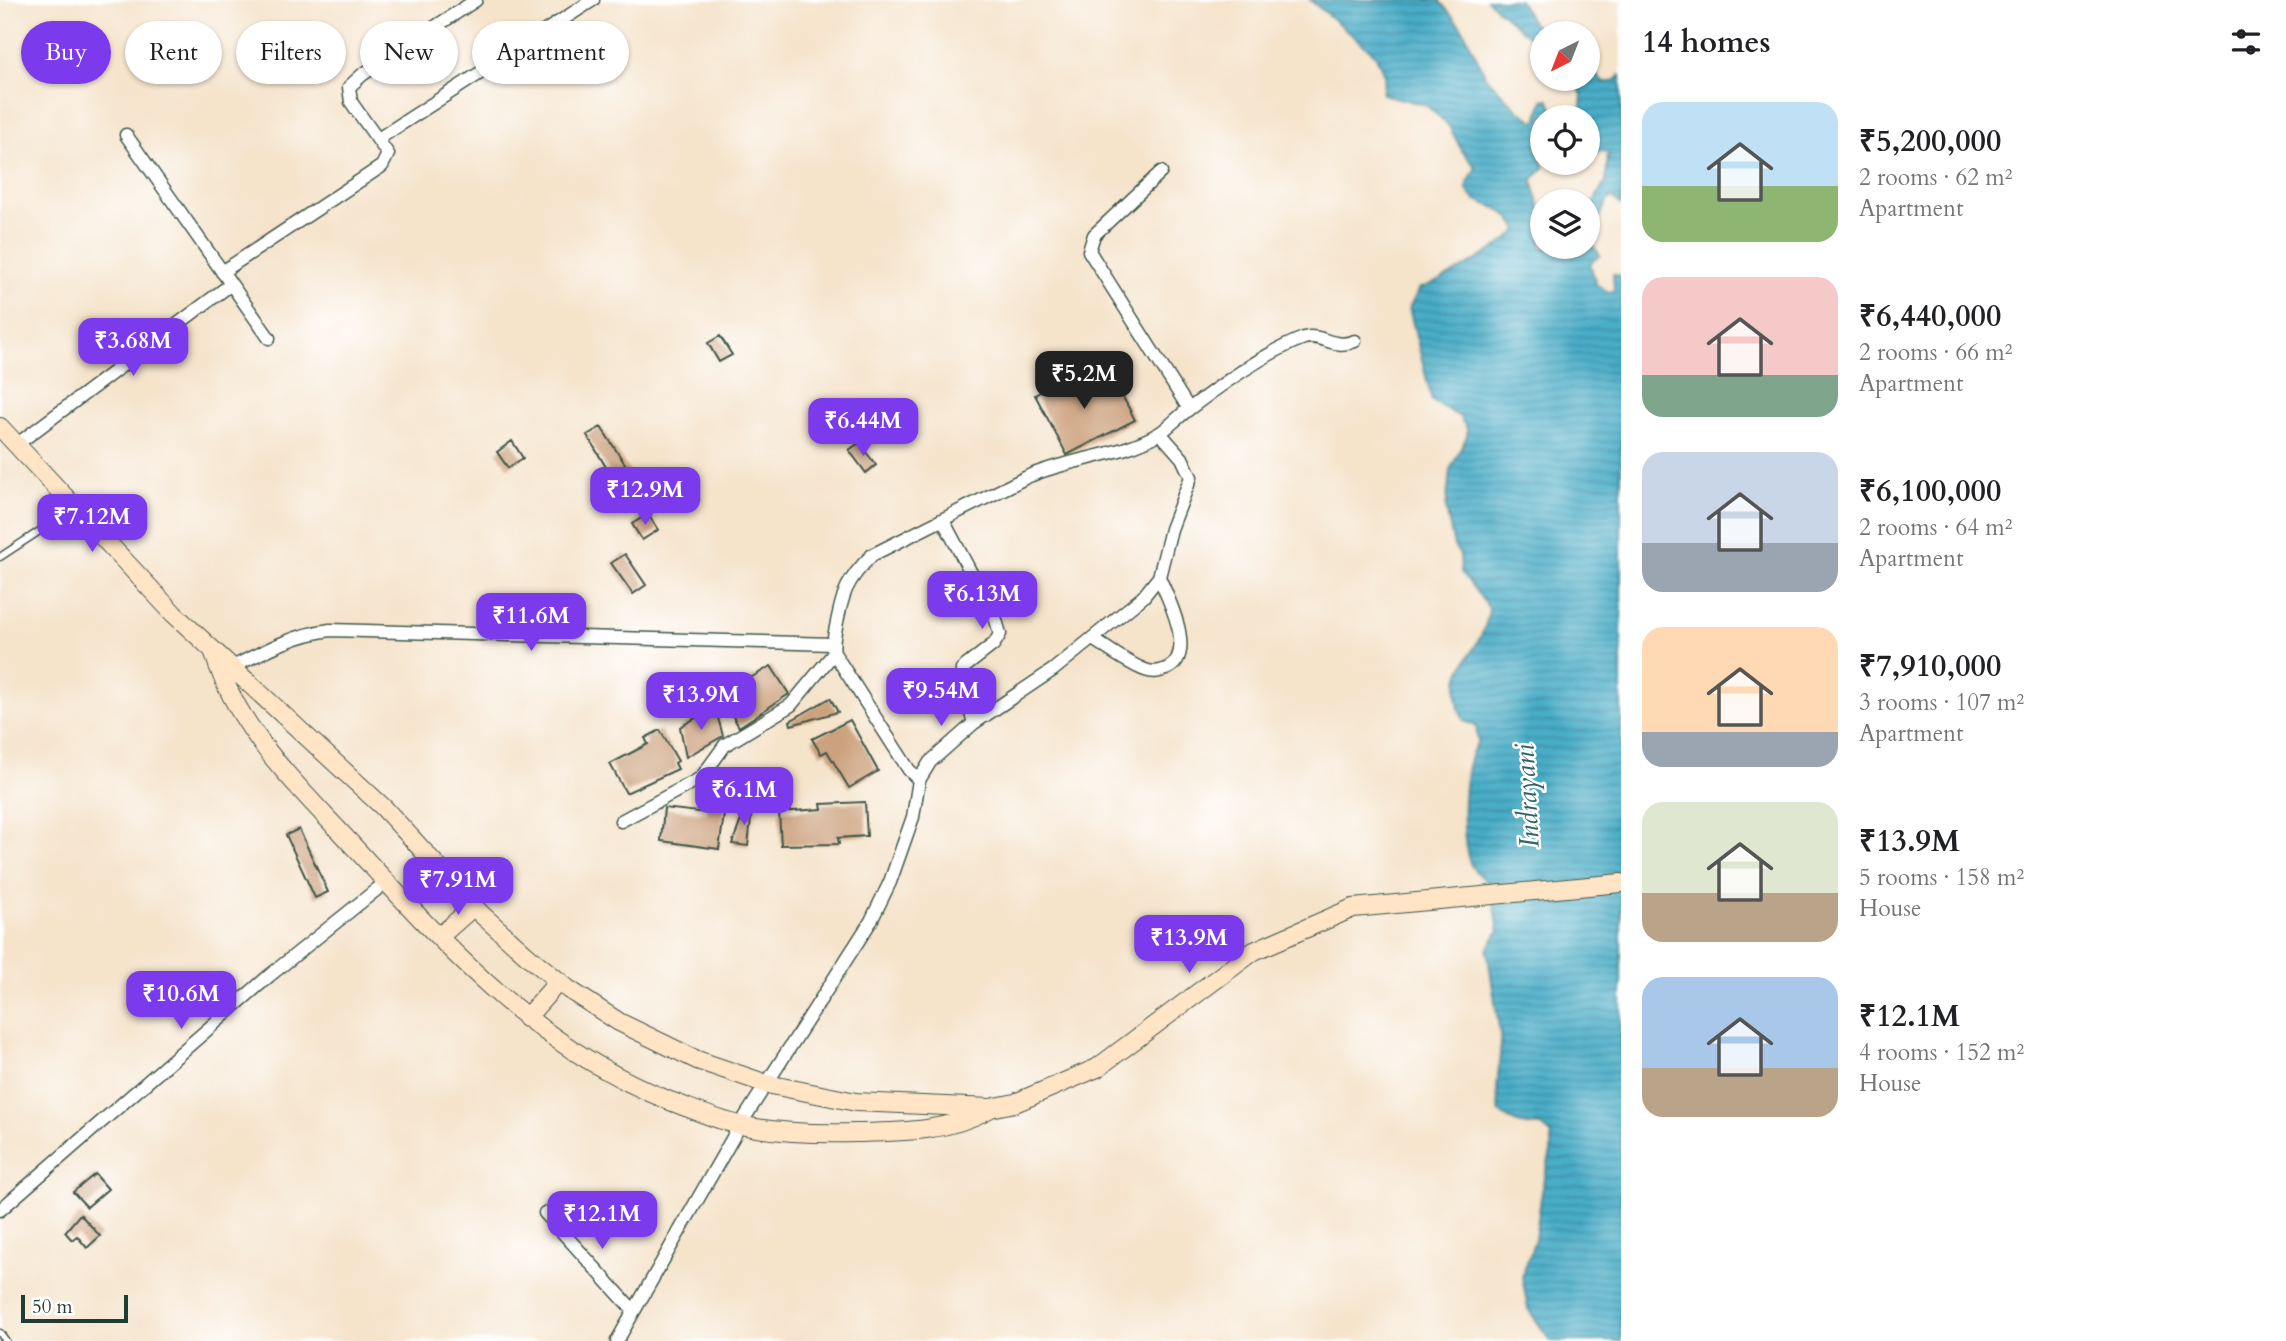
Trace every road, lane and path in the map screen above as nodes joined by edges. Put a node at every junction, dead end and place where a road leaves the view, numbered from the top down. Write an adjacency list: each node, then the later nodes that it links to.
1 (476, 0): 4 (street)
2 (593, 0): 4 (street)
3 (126, 135): 6 (street)
4 (378, 139): 6 (street)
5 (1161, 172): 10 (street)
6 (222, 272): 7 (street)
7 (230, 285): 8 (street); 13 (street)
8 (269, 338)
9 (1355, 341): 10 (street)
10 (1189, 409): 12 (street)
11 (0, 427): 13 (street)
12 (1160, 433): 15 (street); 17 (street)
13 (16, 445): 14 (street)
14 (75, 508): 16 (lane); 20 (street)
15 (943, 520): 19 (street); 22 (street)
16 (0, 557)
17 (1159, 576): 18 (street); 18 (street)
18 (1094, 640): 22 (street)
19 (833, 649): 21 (street); 23 (street); 24 (street)
20 (214, 653): 21 (street); 25 (street)
21 (231, 668): 27 (street)
22 (974, 723): 23 (street)
23 (919, 780): 31 (street)
24 (621, 821)
25 (386, 882): 28 (street); 34 (street)
26 (1621, 883): 32 (street)
27 (474, 906): 28 (street); 29 (street)
28 (439, 937): 30 (street)
29 (559, 981): 30 (street); 31 (street)
30 (526, 1018): 33 (street)
31 (767, 1084): 32 (street); 33 (street)
32 (990, 1108): 33 (street)
33 (740, 1125): 36 (street)
34 (0, 1210)
35 (545, 1213): 36 (street)
36 (633, 1310): 39 (street)
37 (0, 1333): 38 (lane)
38 (6, 1341)
39 (617, 1341)

